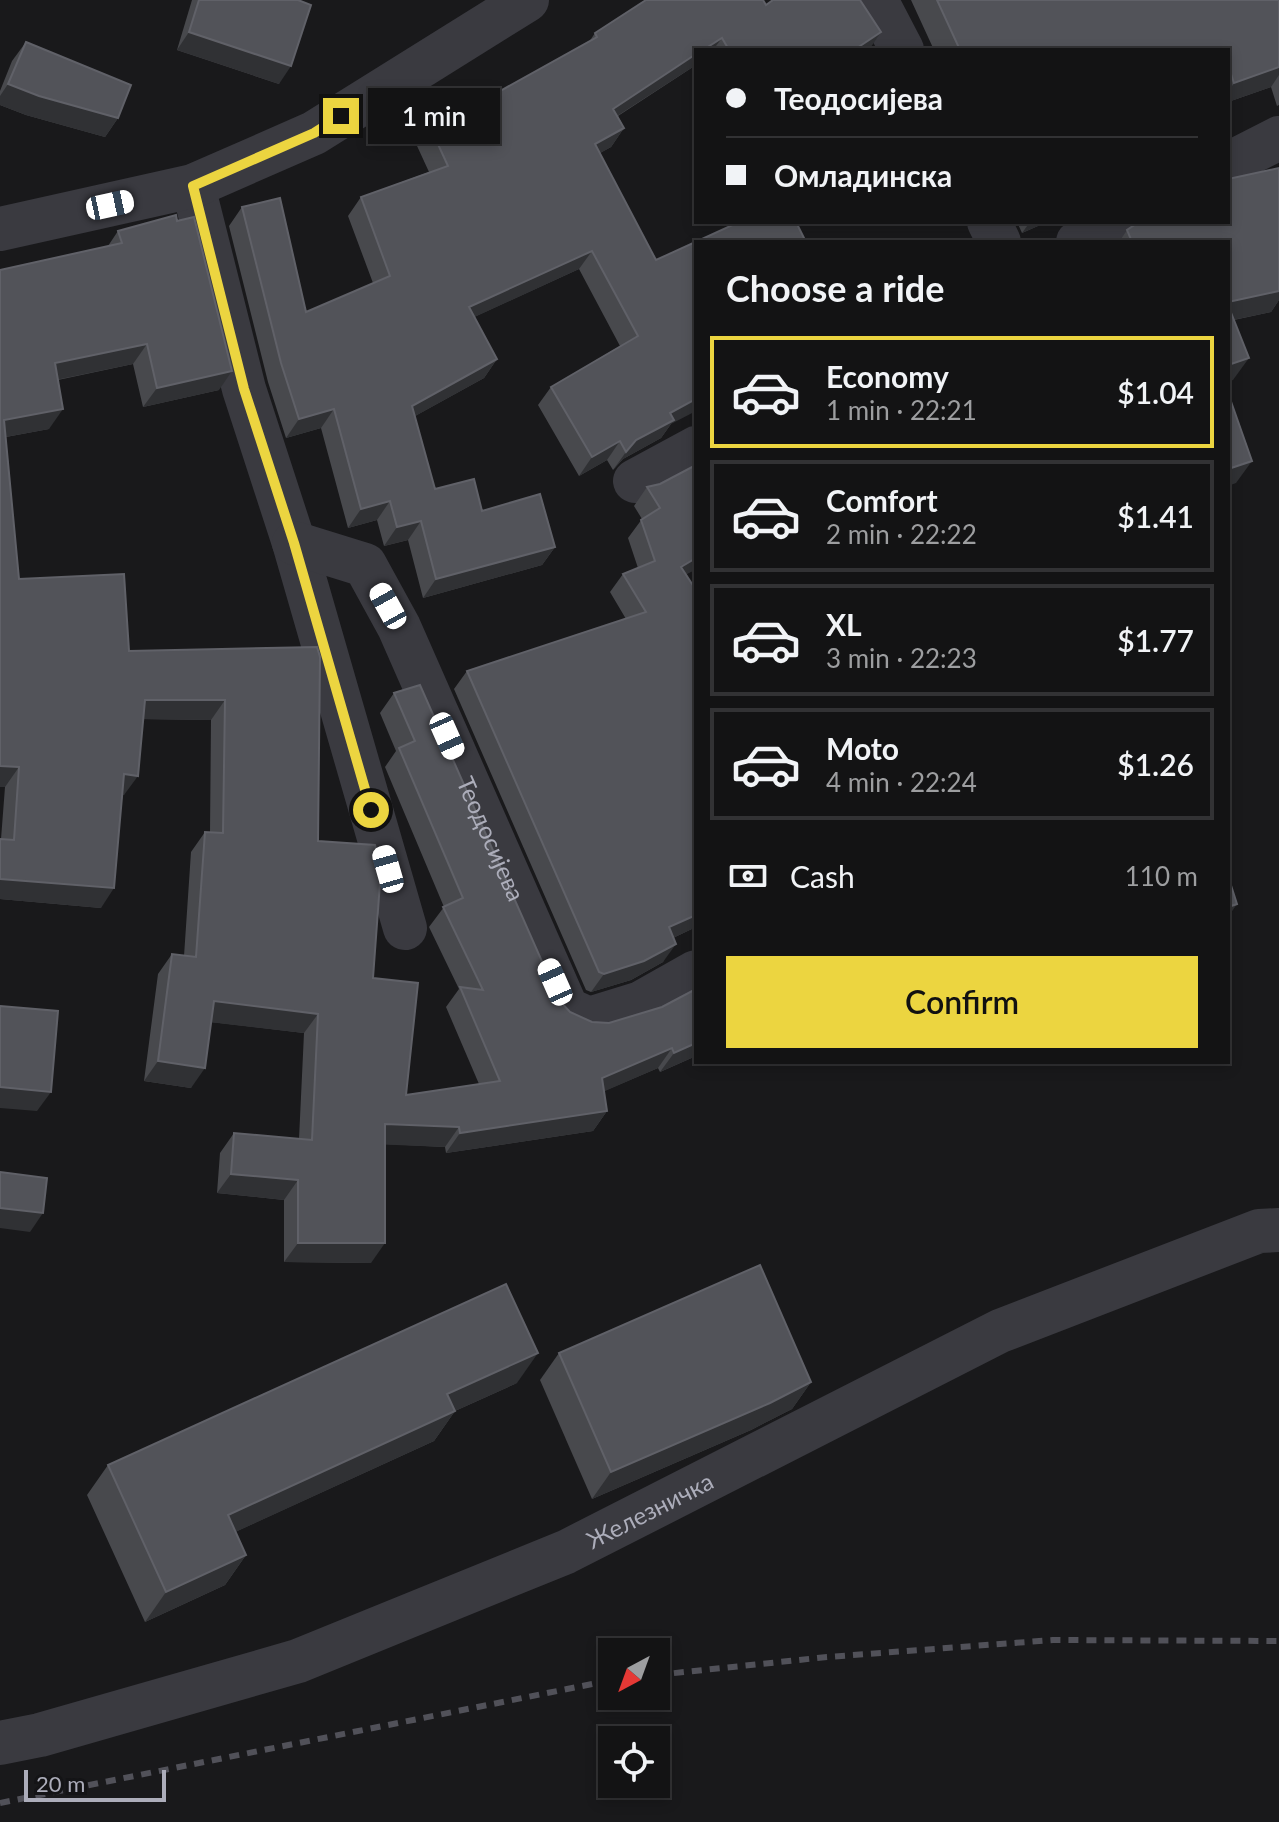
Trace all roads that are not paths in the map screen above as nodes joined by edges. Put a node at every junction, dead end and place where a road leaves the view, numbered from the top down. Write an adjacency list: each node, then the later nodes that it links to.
1 (527, 0): 6 (street)
2 (876, 0): 3 (street)
3 (901, 48)
4 (1279, 138): 5 (street)
5 (1230, 163)
6 (193, 186): 8 (street); 12 (street)
7 (1111, 224): 9 (street)
8 (0, 229)
9 (1082, 240)
10 (694, 449): 11 (street)
11 (635, 481)
12 (294, 543): 13 (street); 14 (street, Теодосијева)
13 (405, 928)
14 (694, 973)
15 (1279, 1230): 16 (street, Железничка)
16 (0, 1743)

